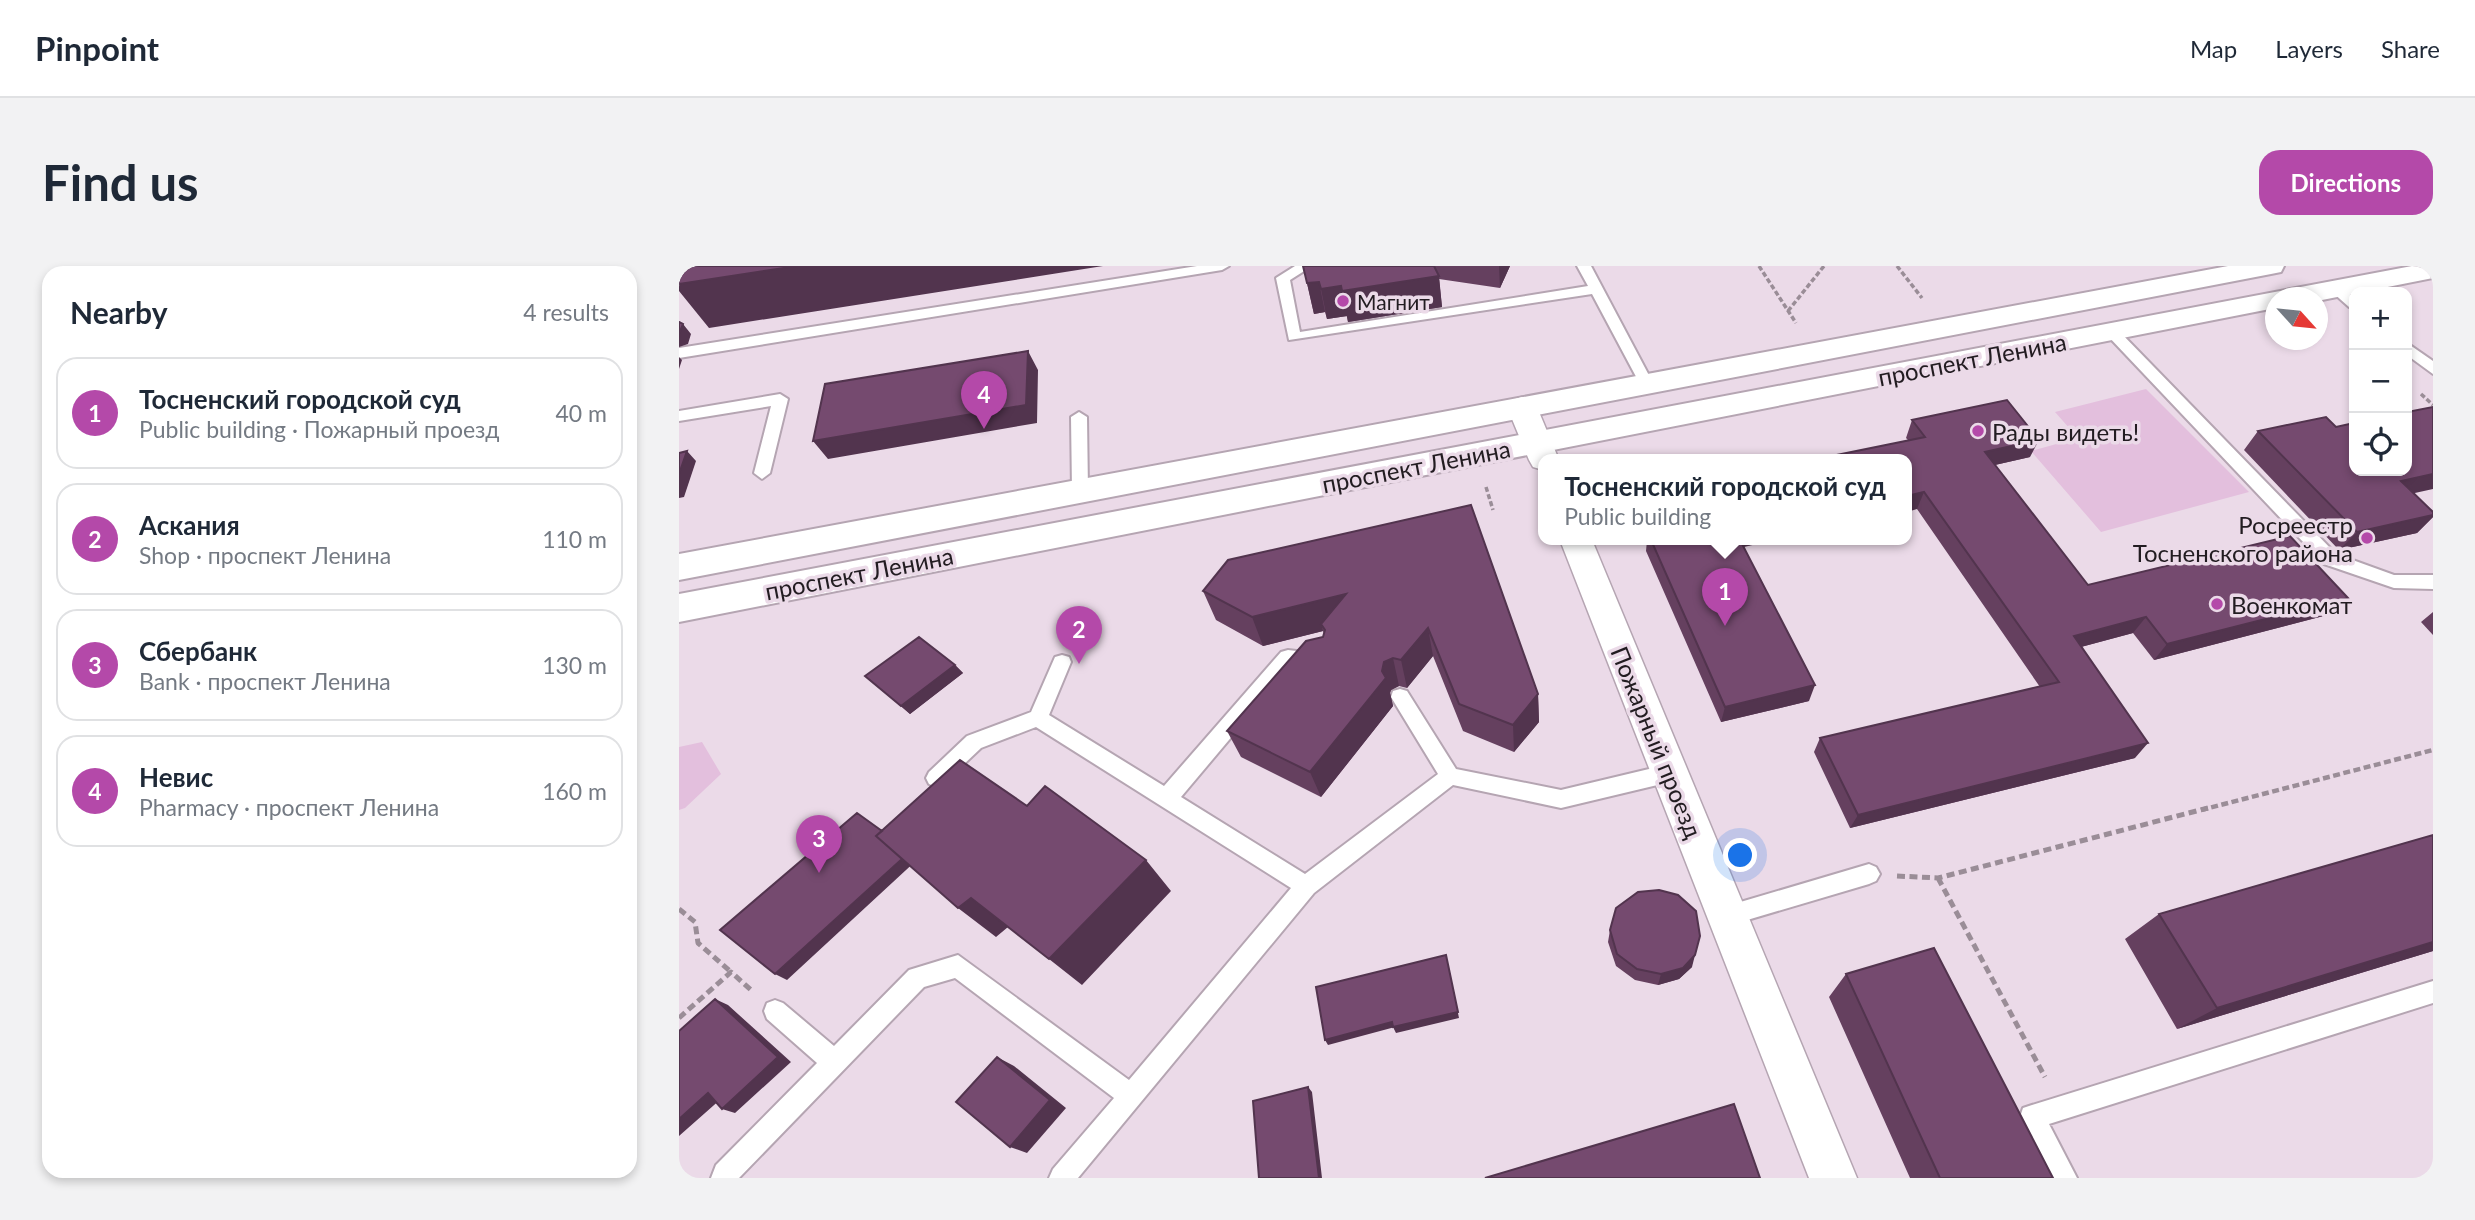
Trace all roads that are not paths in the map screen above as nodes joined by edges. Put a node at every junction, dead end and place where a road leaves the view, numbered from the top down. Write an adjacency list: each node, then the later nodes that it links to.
1 (1222, 266): 12 (lane)
2 (1305, 266): 6 (lane)
3 (1584, 266): 7 (lane)
4 (2271, 266): 14 (main road, проспект Ленина)
5 (2433, 270): 8 (main road)
6 (1283, 272): 7 (lane)
7 (1596, 289): 14 (lane)
8 (2345, 296)
9 (2265, 302): 10 (main road, проспект Ленина)
10 (2112, 332): 18 (main road, проспект Ленина); 23 (lane)
11 (2409, 350): 13 (lane)
12 (679, 353)
13 (2433, 369)
14 (1646, 383): 15 (main road, проспект Ленина)
15 (1523, 407): 18 (street); 20 (main road, проспект Ленина)
16 (679, 416): 19 (lane)
17 (1079, 417): 20 (lane)
18 (1540, 452): 24 (main road, проспект Ленина)
19 (762, 473)
20 (1080, 491): 22 (main road, проспект Ленина)
21 (1578, 545): 29 (street, Пожарный проезд)
22 (679, 567)
23 (2433, 582)
24 (679, 608)
25 (1324, 660): 32 (lane)
26 (1062, 662): 28 (lane)
27 (1400, 697): 30 (lane)
28 (1038, 718): 31 (lane); 32 (lane)
29 (1670, 773): 30 (lane); 35 (street, Пожарный проезд)
30 (1450, 776): 34 (lane)
31 (936, 778)
32 (1167, 799): 34 (lane)
33 (1869, 874): 35 (lane)
34 (1306, 886): 39 (lane)
35 (1727, 916): 42 (street, Пожарный проезд)
36 (2433, 992): 43 (lane)
37 (775, 1011): 38 (lane)
38 (834, 1062): 39 (lane); 40 (lane)
39 (1131, 1096): 41 (lane)
40 (724, 1178)
41 (1062, 1178)
42 (1833, 1178)
43 (2064, 1178)

